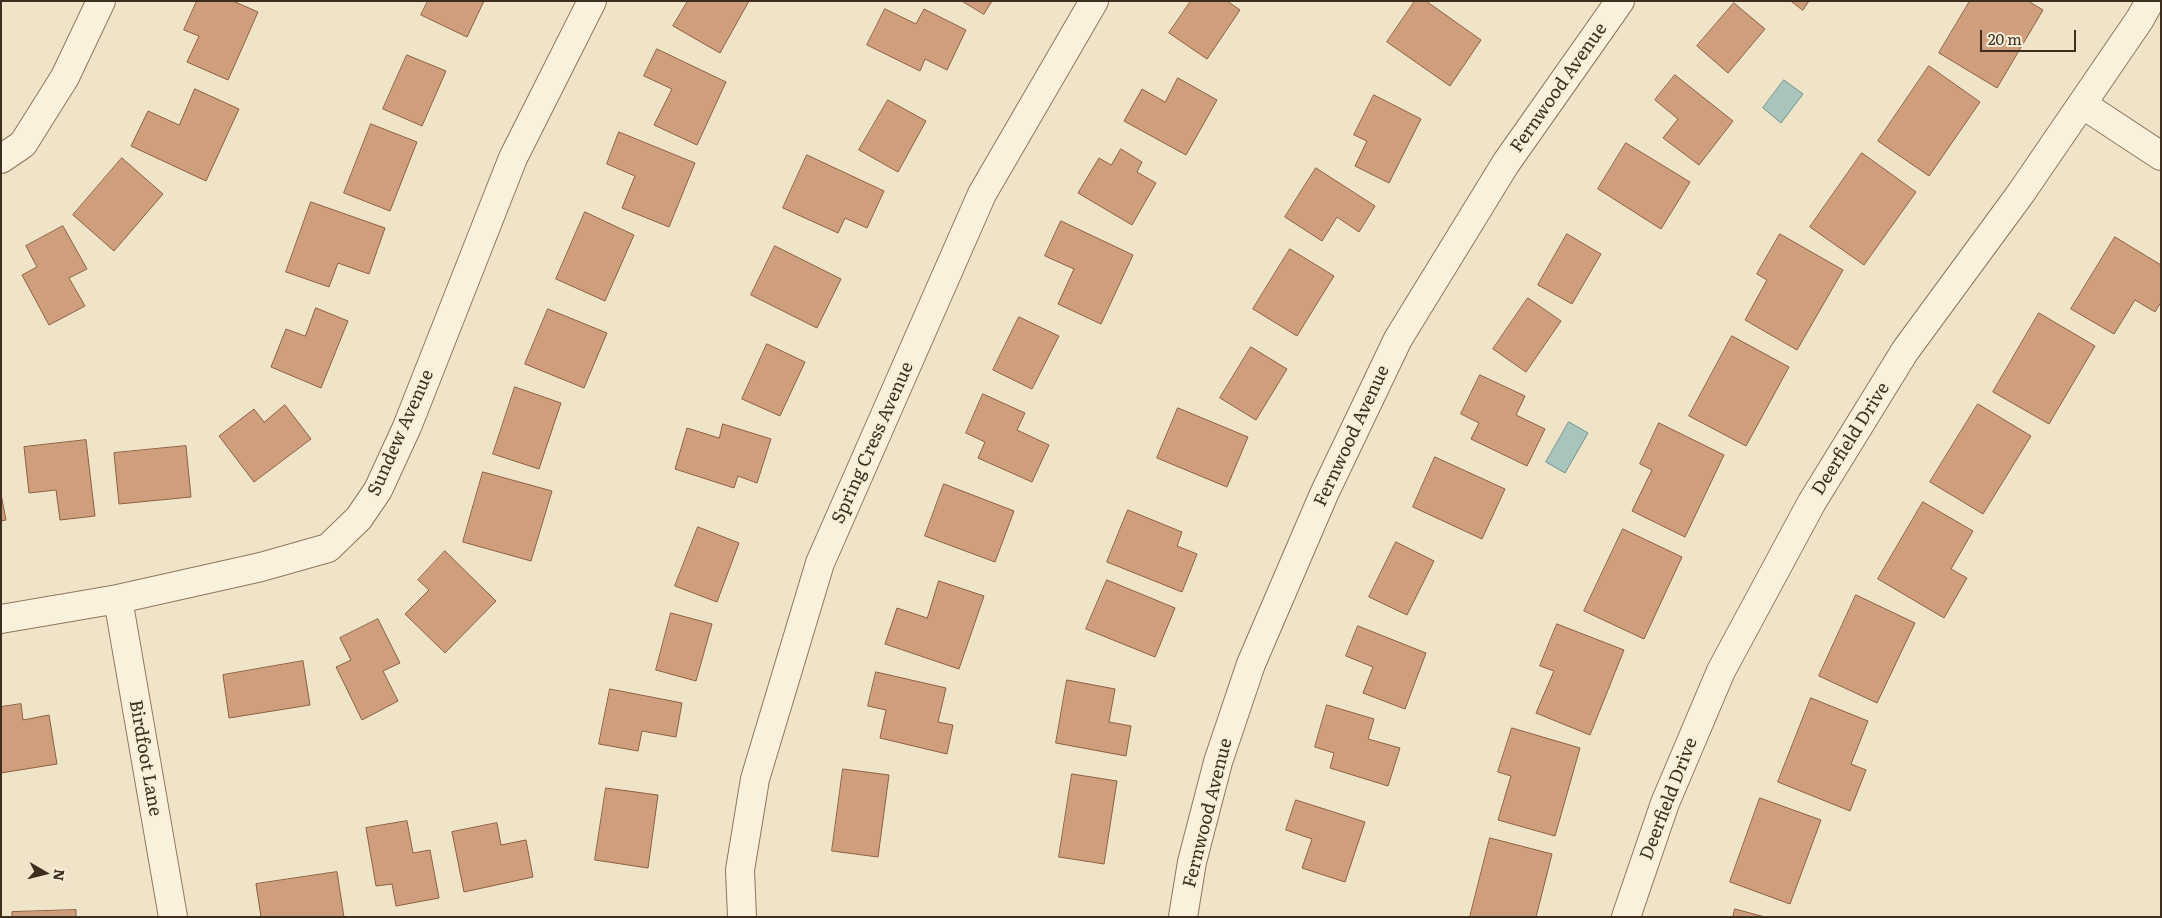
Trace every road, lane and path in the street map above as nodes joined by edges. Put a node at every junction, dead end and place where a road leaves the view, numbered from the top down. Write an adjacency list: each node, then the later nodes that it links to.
1 (101, 1): 8 (street)
2 (592, 1): 9 (street, Sundew Avenue)
3 (1094, 1): 12 (street, Spring Cress Avenue)
4 (1620, 1): 13 (street, Fernwood Avenue)
5 (2150, 1): 6 (street, Deerfield Drive)
6 (2082, 104): 7 (street); 14 (street, Deerfield Drive)
7 (2161, 156)
8 (1, 159)
9 (118, 599): 10 (street, Sundew Avenue); 11 (street, Birdfoot Lane)
10 (1, 619)
11 (173, 917)
12 (742, 917)
13 (1183, 917)
14 (1626, 917)

